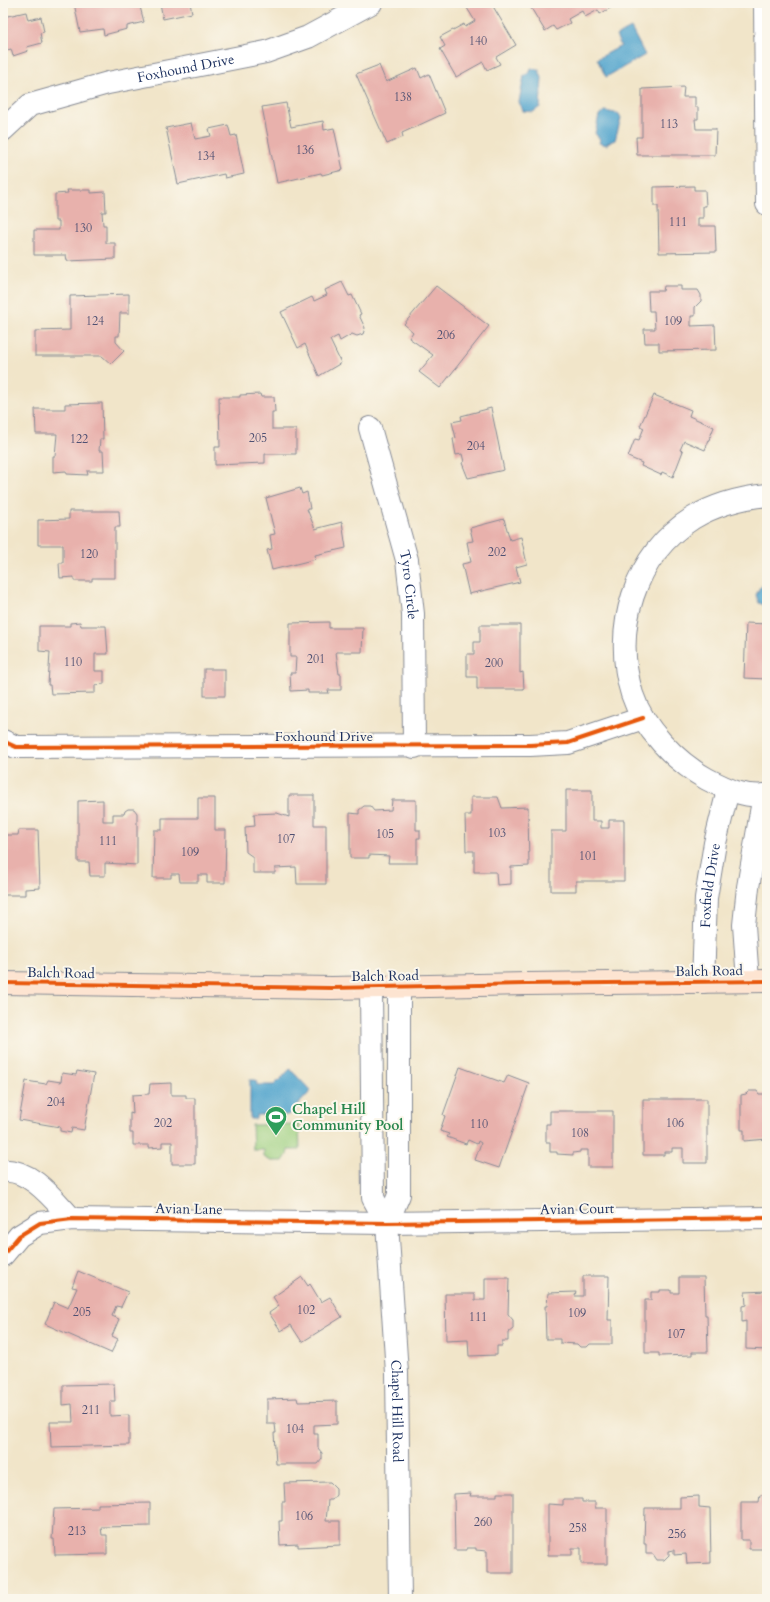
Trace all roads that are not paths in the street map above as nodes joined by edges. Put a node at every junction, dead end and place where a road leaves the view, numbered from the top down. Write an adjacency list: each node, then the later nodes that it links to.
1 (371, 3): 3 (street, Foxhound Drive)
2 (765, 3): 4 (street)
3 (3, 130)
4 (767, 204)
5 (370, 428): 9 (street, Tyro Circle)
6 (767, 495): 7 (street)
7 (643, 718): 9 (street, Foxhound Drive); 10 (street)
8 (3, 741): 9 (street, Foxhound Drive)
9 (414, 746)
10 (728, 790): 11 (street); 13 (street, Foxfield Drive)
11 (765, 795): 12 (street)
12 (757, 981): 13 (street, Balch Road)
13 (703, 982): 15 (street, Balch Road)
14 (3, 983): 16 (street, Balch Road)
15 (399, 987): 16 (street, Balch Road); 20 (street, Chapel Hill Road)
16 (372, 988): 20 (street, Chapel Hill Road)
17 (3, 1172): 19 (street)
18 (767, 1218): 20 (street, Avian Court)
19 (72, 1219): 20 (street, Avian Lane); 21 (street, Avian Lane)
20 (387, 1222): 22 (street, Chapel Hill Road)
21 (3, 1255)
22 (400, 1599)

